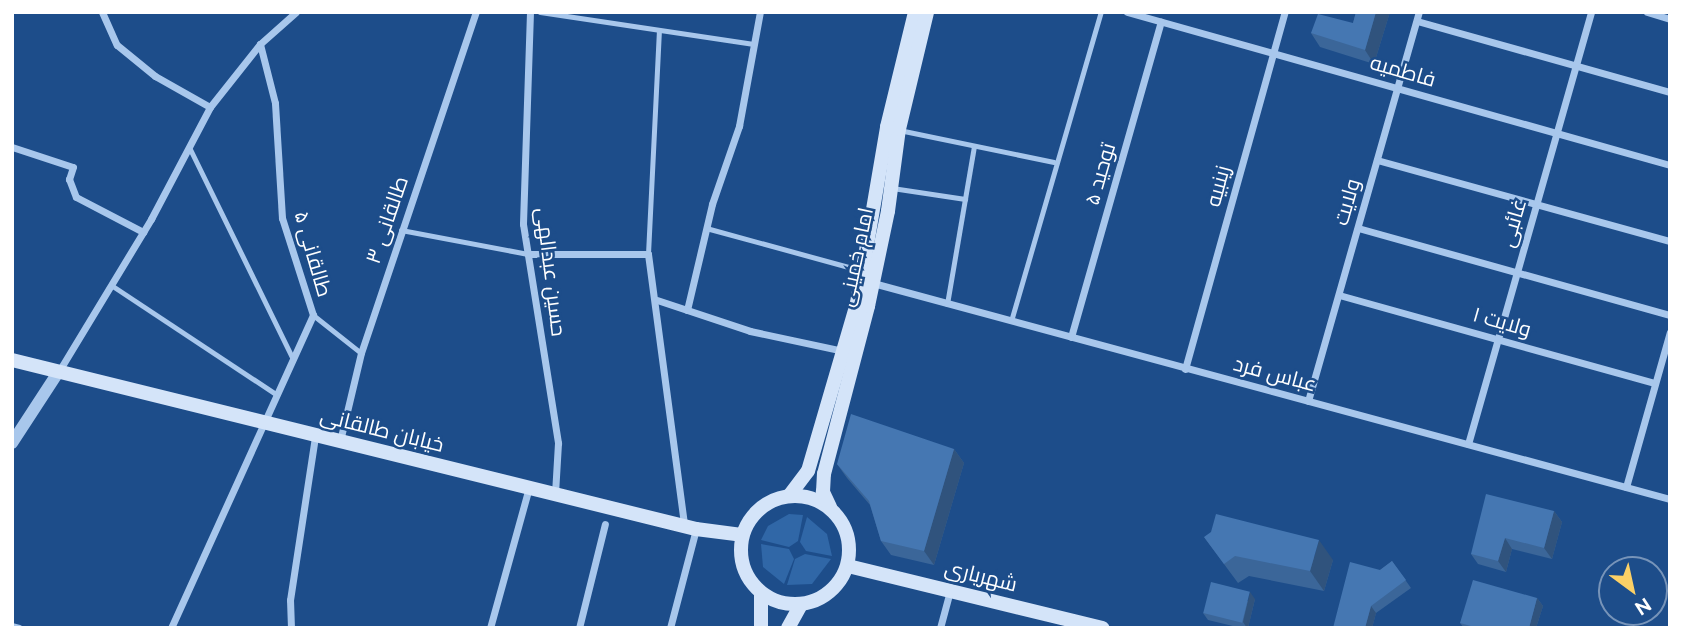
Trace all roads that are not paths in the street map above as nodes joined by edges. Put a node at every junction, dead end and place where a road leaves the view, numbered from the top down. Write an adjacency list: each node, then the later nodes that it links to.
1 (102, 12): 25 (street)
2 (296, 12): 19 (street)
3 (476, 12): 39 (street, طالقانی ۳)
4 (530, 12): 42 (street, حسین عبدالهی)
5 (540, 12): 18 (lane)
6 (760, 12): 20 (street)
7 (915, 12): 44 (main road, امام خمینی)
8 (927, 12): 26 (main road, امام خمینی)
9 (1101, 12): 32 (lane)
10 (1127, 12): 17 (street, فاطمیه)
11 (1285, 12): 21 (street, زینبیه)
12 (1419, 12): 16 (street, ولایت)
13 (1591, 12): 22 (street, غائبی)
14 (1647, 12): 15 (street)
15 (1670, 19)
16 (1417, 21): 22 (street); 23 (street, ولایت)
17 (1161, 22): 21 (street, فاطمیه); 56 (street, توحید ۵)
18 (659, 30): 20 (lane); 43 (lane)
19 (260, 44): 25 (street); 52 (street, طالقانی ۵)
20 (754, 44): 37 (street)
21 (1273, 53): 23 (street, فاطمیه); 62 (street, زینبیه)
22 (1576, 66): 24 (street); 27 (street, غائبی)
23 (1397, 88): 27 (street, فاطمیه); 31 (street, ولایت)
24 (1670, 92)
25 (210, 107): 30 (street)
26 (899, 130): 29 (lane); 34 (main road, امام خمینی)
27 (1557, 133): 33 (street, فاطمیه); 36 (street, غائبی)
28 (12, 146): 40 (street)
29 (974, 146): 32 (lane); 35 (lane)
30 (189, 147): 40 (street); 60 (lane)
31 (1377, 160): 36 (street); 38 (street, ولایت)
32 (1054, 162): 54 (lane)
33 (1670, 165)
34 (891, 187): 35 (lane); 46 (main road, امام خمینی)
35 (965, 200): 50 (lane)
36 (1537, 204): 41 (street); 45 (street, غائبی)
37 (706, 228): 44 (lane); 51 (street)
38 (1357, 228): 45 (street); 48 (street, ولایت)
39 (401, 230): 42 (lane); 59 (street, طالقانی ۳)
40 (144, 232): 47 (street)
41 (1670, 242)
42 (528, 254): 43 (street); 74 (street, حسین عبدالهی)
43 (648, 254): 49 (street)
44 (863, 271): 58 (main road, امام خمینی)
45 (1517, 273): 53 (street); 57 (street, غائبی)
46 (872, 283): 50 (street, عباس فرد); 77 (main road, امام خمینی)
47 (111, 285): 63 (street); 65 (lane)
48 (1339, 295): 57 (street, ولایت ۱); 66 (street, ولایت)
49 (657, 300): 51 (street); 79 (street)
50 (947, 304): 54 (street, عباس فرد)
51 (687, 310): 58 (street)
52 (313, 314): 59 (lane); 60 (street, طالقانی ۵)
53 (1670, 315)
54 (1011, 321): 56 (street, عباس فرد)
55 (1670, 332): 64 (street)
56 (1071, 337): 62 (street, عباس فرد)
57 (1498, 339): 64 (street, ولایت ۱); 71 (street, غائبی)
58 (844, 351): 75 (main road, امام خمینی)
59 (361, 354): 69 (street, طالقانی ۳)
60 (293, 359): 65 (street, طالقانی ۵)
61 (12, 360): 63 (main road, خیابان طالقانی)
62 (1185, 369): 66 (street, عباس فرد)
63 (60, 371): 67 (main road, خیابان طالقانی); 70 (street)
64 (1655, 383): 73 (street)
65 (277, 395): 67 (street, طالقانی ۵)
66 (1308, 401): 71 (street, عباس فرد)
67 (265, 422): 68 (main road, خیابان طالقانی); 88 (street, طالقانی ۵)
68 (315, 436): 69 (main road, خیابان طالقانی); 89 (street)
69 (340, 442): 72 (main road, خیابان طالقانی)
70 (12, 443)
71 (1468, 444): 73 (street, عباس فرد)
72 (529, 487): 74 (main road, خیابان طالقانی); 90 (street)
73 (1626, 487): 76 (street, عباس فرد)
74 (555, 493): 79 (main road, خیابان طالقانی)
75 (789, 496): 77 (main road); 80 (main road)
76 (1670, 499)
77 (830, 507): 81 (main road)
78 (605, 524): 91 (street)
79 (690, 527): 80 (main road, خیابان طالقانی); 92 (street)
80 (742, 535): 83 (main road)
81 (848, 566): 82 (main road, شهریاری); 84 (main road)
82 (950, 590): 85 (main road, شهریاری); 95 (street)
83 (761, 593): 84 (main road); 93 (main road)
84 (801, 605): 94 (main road)
85 (1068, 623): 96 (main road, شهریاری)
86 (12, 625): 87 (street)
87 (19, 628)
88 (171, 628)
89 (291, 628)
90 (490, 628)
91 (579, 628)
92 (670, 628)
93 (761, 628)
94 (788, 628)
95 (940, 628)
96 (1103, 628)

